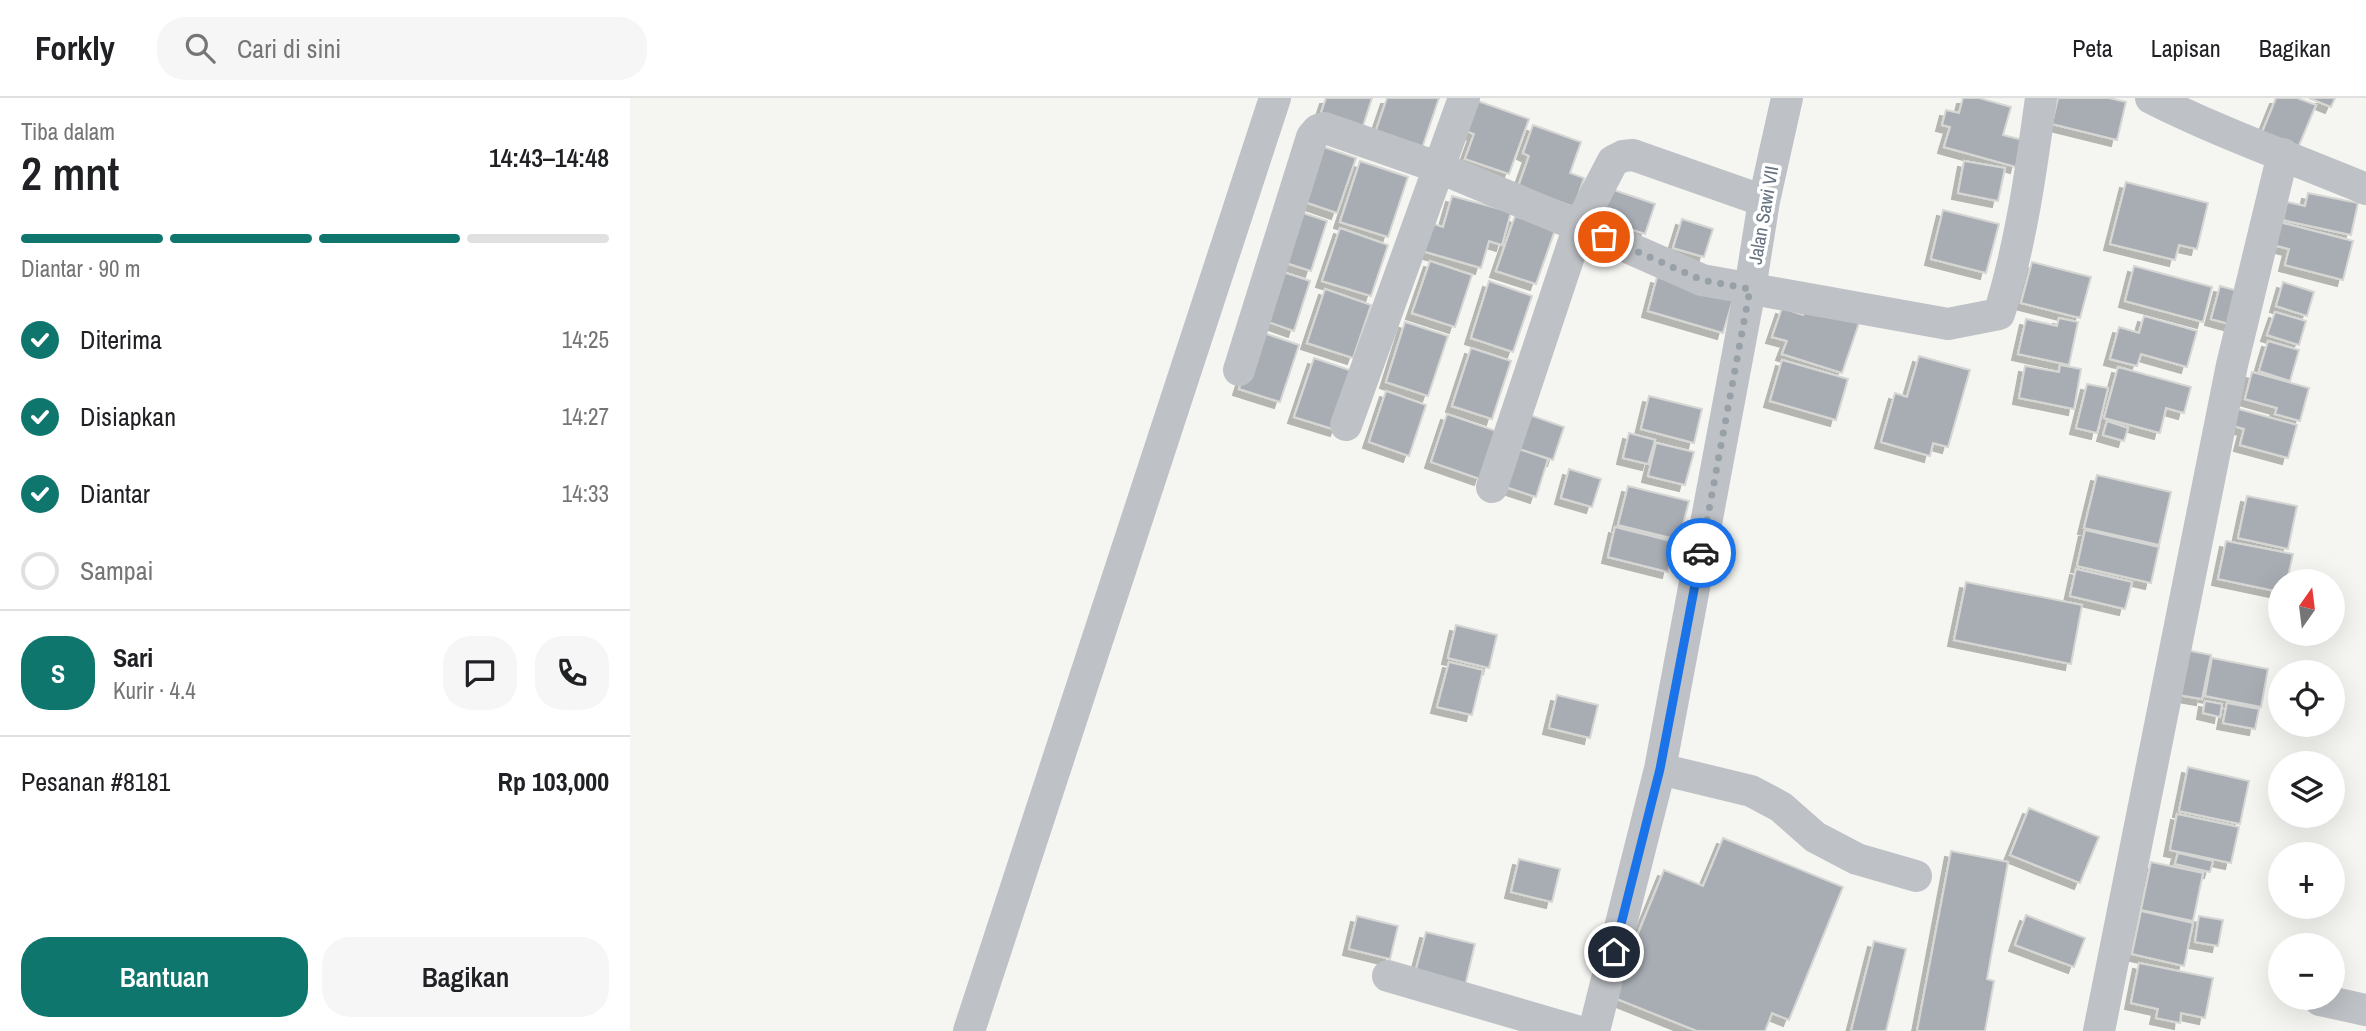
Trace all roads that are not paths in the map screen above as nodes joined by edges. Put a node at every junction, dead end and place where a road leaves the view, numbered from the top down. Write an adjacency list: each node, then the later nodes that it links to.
1 (1275, 98): 20 (street)
2 (1464, 98): 7 (street)
3 (1787, 98): 9 (street, Jalan Sawi VII)
4 (2040, 98): 11 (street)
5 (2151, 98): 6 (street)
6 (2283, 154): 8 (street); 23 (street)
7 (1440, 168): 10 (street); 12 (street); 13 (street)
8 (2366, 189)
9 (1764, 201): 10 (street); 11 (street, Jalan Sawi VII)
10 (1579, 226): 11 (street); 14 (street)
11 (1750, 289): 15 (street, Jalan Sawi VII)
12 (1239, 370)
13 (1346, 425)
14 (1492, 488)
15 (1660, 769): 16 (street); 22 (street, Jalan Sawi VII)
16 (1916, 876)
17 (1388, 976): 21 (street)
18 (2345, 1005): 19 (street)
19 (2366, 1010)
20 (969, 1031)
21 (1577, 1031)
22 (1594, 1031)
23 (2099, 1031)

